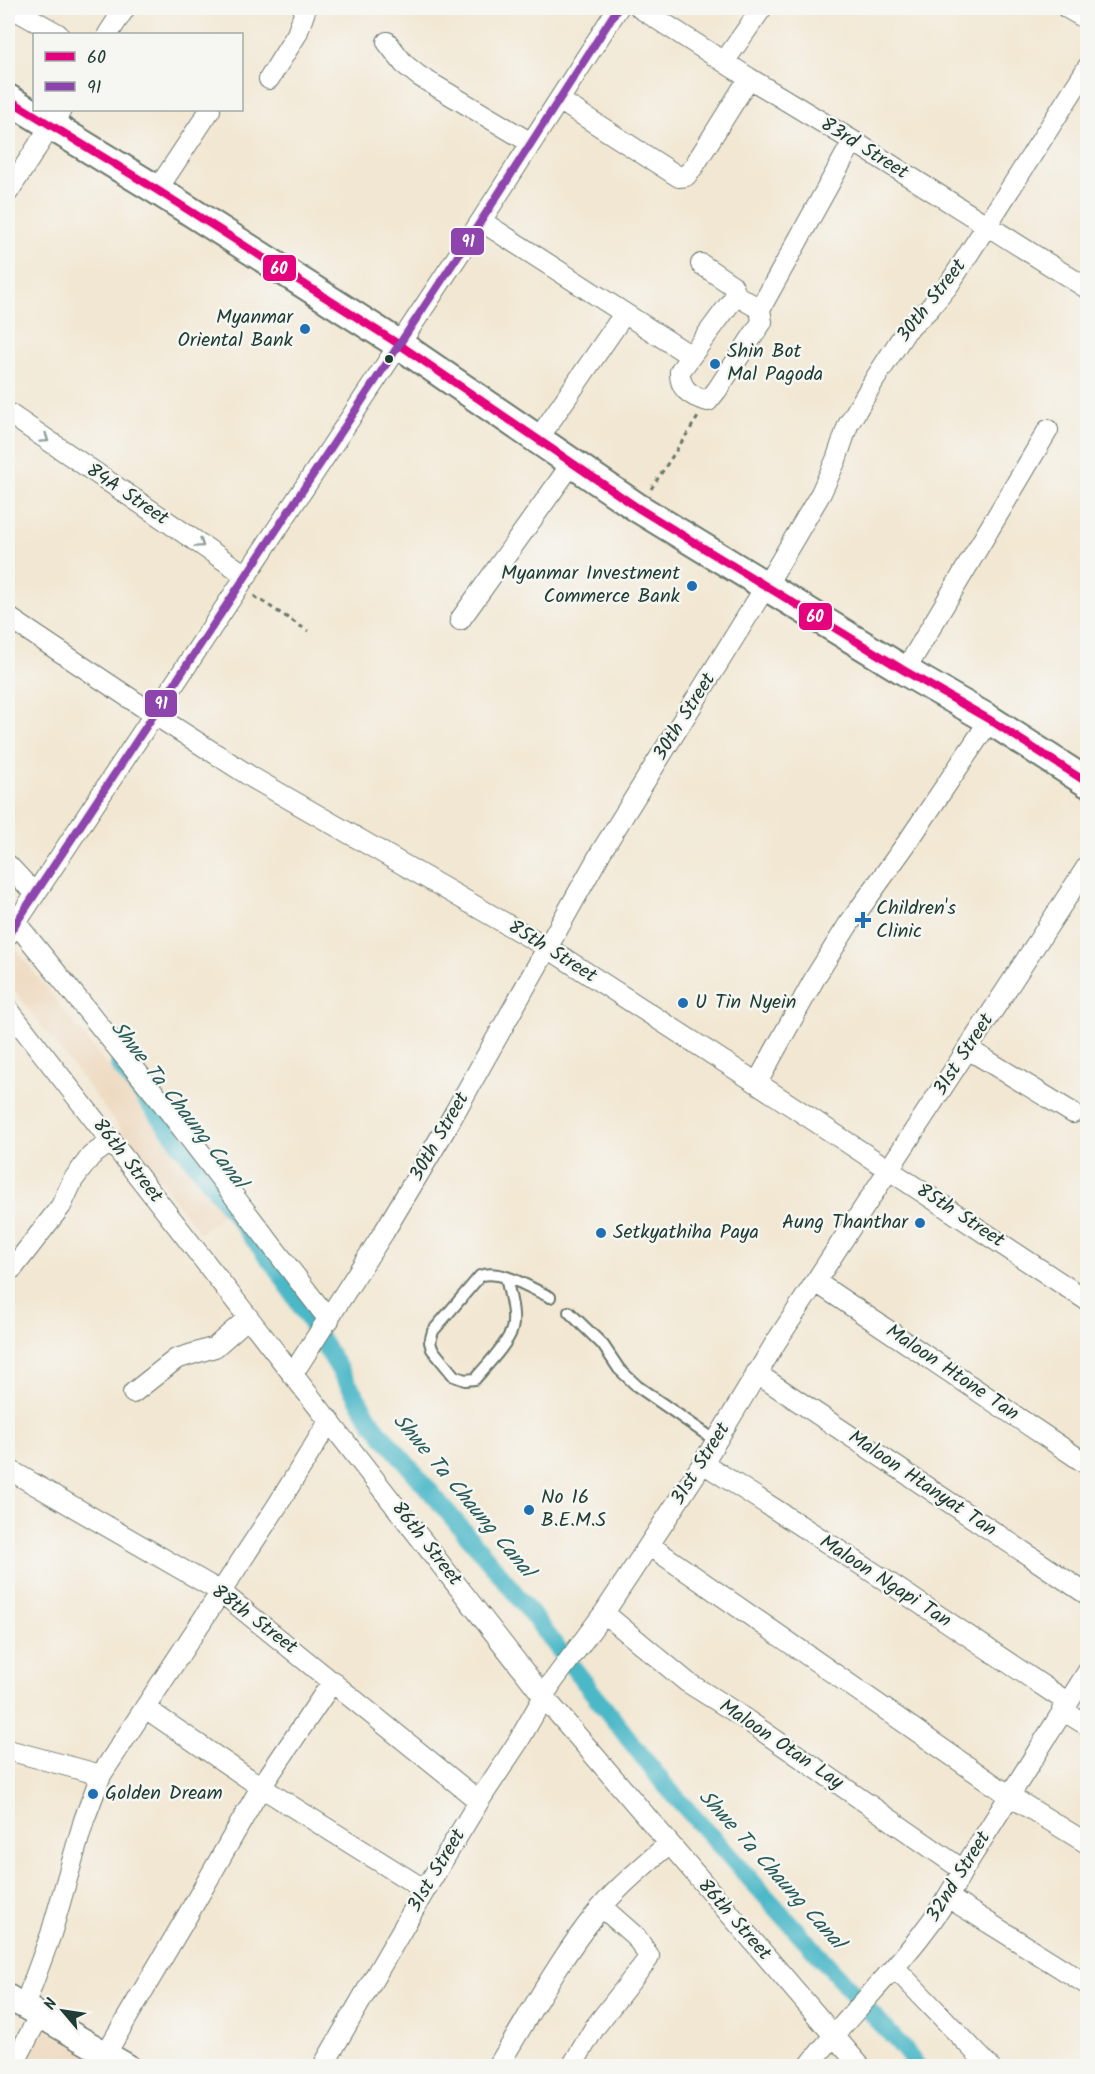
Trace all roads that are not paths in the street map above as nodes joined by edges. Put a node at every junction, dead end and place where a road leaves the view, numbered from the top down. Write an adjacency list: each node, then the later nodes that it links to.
1 (12, 8): 9 (street)
2 (125, 8): 10 (street)
3 (618, 8): 17 (street)
4 (640, 8): 12 (street, 83rd Street)
5 (762, 8): 12 (street)
6 (1067, 8): 8 (street)
7 (304, 9): 15 (street)
8 (1088, 20)
9 (56, 33)
10 (109, 33)
11 (387, 42): 23 (street)
12 (724, 62): 14 (street, 83rd Street)
13 (1088, 67): 27 (street, 30th Street)
14 (748, 78): 17 (street); 22 (street, 83rd Street)
15 (269, 79)
16 (8, 99): 18 (main road)
17 (559, 100): 23 (street)
18 (33, 108)
19 (40, 111): 21 (main road)
20 (209, 111): 24 (street)
21 (56, 117): 24 (main road); 25 (street)
22 (853, 141): 27 (street, 83rd Street); 31 (street)
23 (531, 143): 26 (street)
24 (157, 190): 33 (main road)
25 (8, 192)
26 (481, 221): 32 (street); 33 (street)
27 (986, 226): 29 (street, 83rd Street); 40 (street, 30th Street)
28 (701, 264): 30 (street)
29 (1088, 289)
30 (737, 296): 31 (street); 34 (street)
31 (760, 309): 34 (street)
32 (624, 314): 34 (street); 37 (street)
33 (400, 345): 37 (main road); 39 (street)
34 (691, 356)
35 (8, 413): 39 (street, 84A Street, one-way to 39)
36 (1048, 430): 43 (street)
37 (538, 439): 38 (main road)
38 (573, 462): 40 (main road); 42 (street)
39 (244, 581): 44 (street)
40 (766, 586): 43 (main road); 51 (street, 30th Street)
41 (8, 616): 44 (street, 85th Street)
42 (460, 620)
43 (905, 671): 45 (main road)
44 (155, 716): 49 (street); 51 (street, 85th Street)
45 (990, 720): 46 (main road); 54 (street)
46 (1088, 783)
47 (1088, 865): 53 (street, 31st Street)
48 (8, 866): 49 (street)
49 (35, 894): 50 (street)
50 (13, 927): 65 (street)
51 (548, 948): 54 (street, 85th Street); 65 (street, 30th Street)
52 (8, 1009): 56 (street, 86th Street)
53 (968, 1049): 55 (street); 57 (street, 31st Street)
54 (757, 1083): 57 (street, 85th Street)
55 (1073, 1113)
56 (111, 1141): 58 (street); 64 (street, 86th Street)
57 (888, 1170): 60 (street, 31st Street); 62 (street, 85th Street)
58 (13, 1268)
59 (506, 1277): 59 (lane); 61 (lane)
60 (816, 1282): 67 (street, 31st Street); 72 (street, Maloon Htone Tan)
61 (550, 1297)
62 (1088, 1301)
63 (569, 1312): 70 (lane)
64 (248, 1318): 66 (street, 86th Street); 68 (street)
65 (326, 1325): 66 (street, 30th Street)
66 (296, 1370): 69 (street, 86th Street)
67 (756, 1373): 70 (street, 31st Street); 76 (street, Maloon Htanyat Tan)
68 (133, 1393)
69 (330, 1420): 75 (street); 80 (street, 86th Street)
70 (716, 1441): 71 (street, 31st Street)
71 (703, 1463): 74 (street, 31st Street); 81 (street, Maloon Ngapi Tan)
72 (1088, 1465)
73 (8, 1469): 75 (street, 88th Street)
74 (649, 1545): 77 (street, 31st Street); 87 (street)
75 (221, 1592): 79 (street, 88th Street); 82 (street)
76 (1088, 1595)
77 (604, 1613): 80 (street, 31st Street); 91 (street, Maloon Otan Lay)
78 (1088, 1671): 81 (street, 32nd Street)
79 (333, 1681): 86 (street); 88 (street, 88th Street)
80 (548, 1690): 88 (street, 31st Street); 89 (street, 86th Street)
81 (1064, 1706): 83 (street, Maloon Ngapi Tan); 87 (street, 32nd Street)
82 (145, 1708): 85 (street); 86 (street)
83 (1088, 1726)
84 (8, 1750): 85 (street)
85 (101, 1775): 97 (street)
86 (261, 1787): 92 (street); 99 (street)
87 (1010, 1796): 90 (street); 91 (street, 32nd Street)
88 (479, 1801): 92 (street, 31st Street)
89 (668, 1844): 94 (street); 98 (street, 86th Street)
90 (1088, 1844)
91 (963, 1870): 93 (street, 32nd Street)
92 (425, 1890): 102 (street, 31st Street)
93 (949, 1898): 95 (street, 32nd Street); 96 (street)
94 (602, 1907): 103 (street); 104 (street)
95 (895, 1968): 98 (street, 32nd Street); 107 (street)
96 (1088, 1985)
97 (24, 2006): 99 (street); 100 (street)
98 (839, 2028): 105 (street, 32nd Street); 106 (street, 86th Street)
99 (105, 2055): 101 (street)
100 (13, 2067)
101 (126, 2067)
102 (322, 2067)
103 (498, 2067)
104 (572, 2067)
105 (809, 2067)
106 (860, 2067)
107 (989, 2067)

